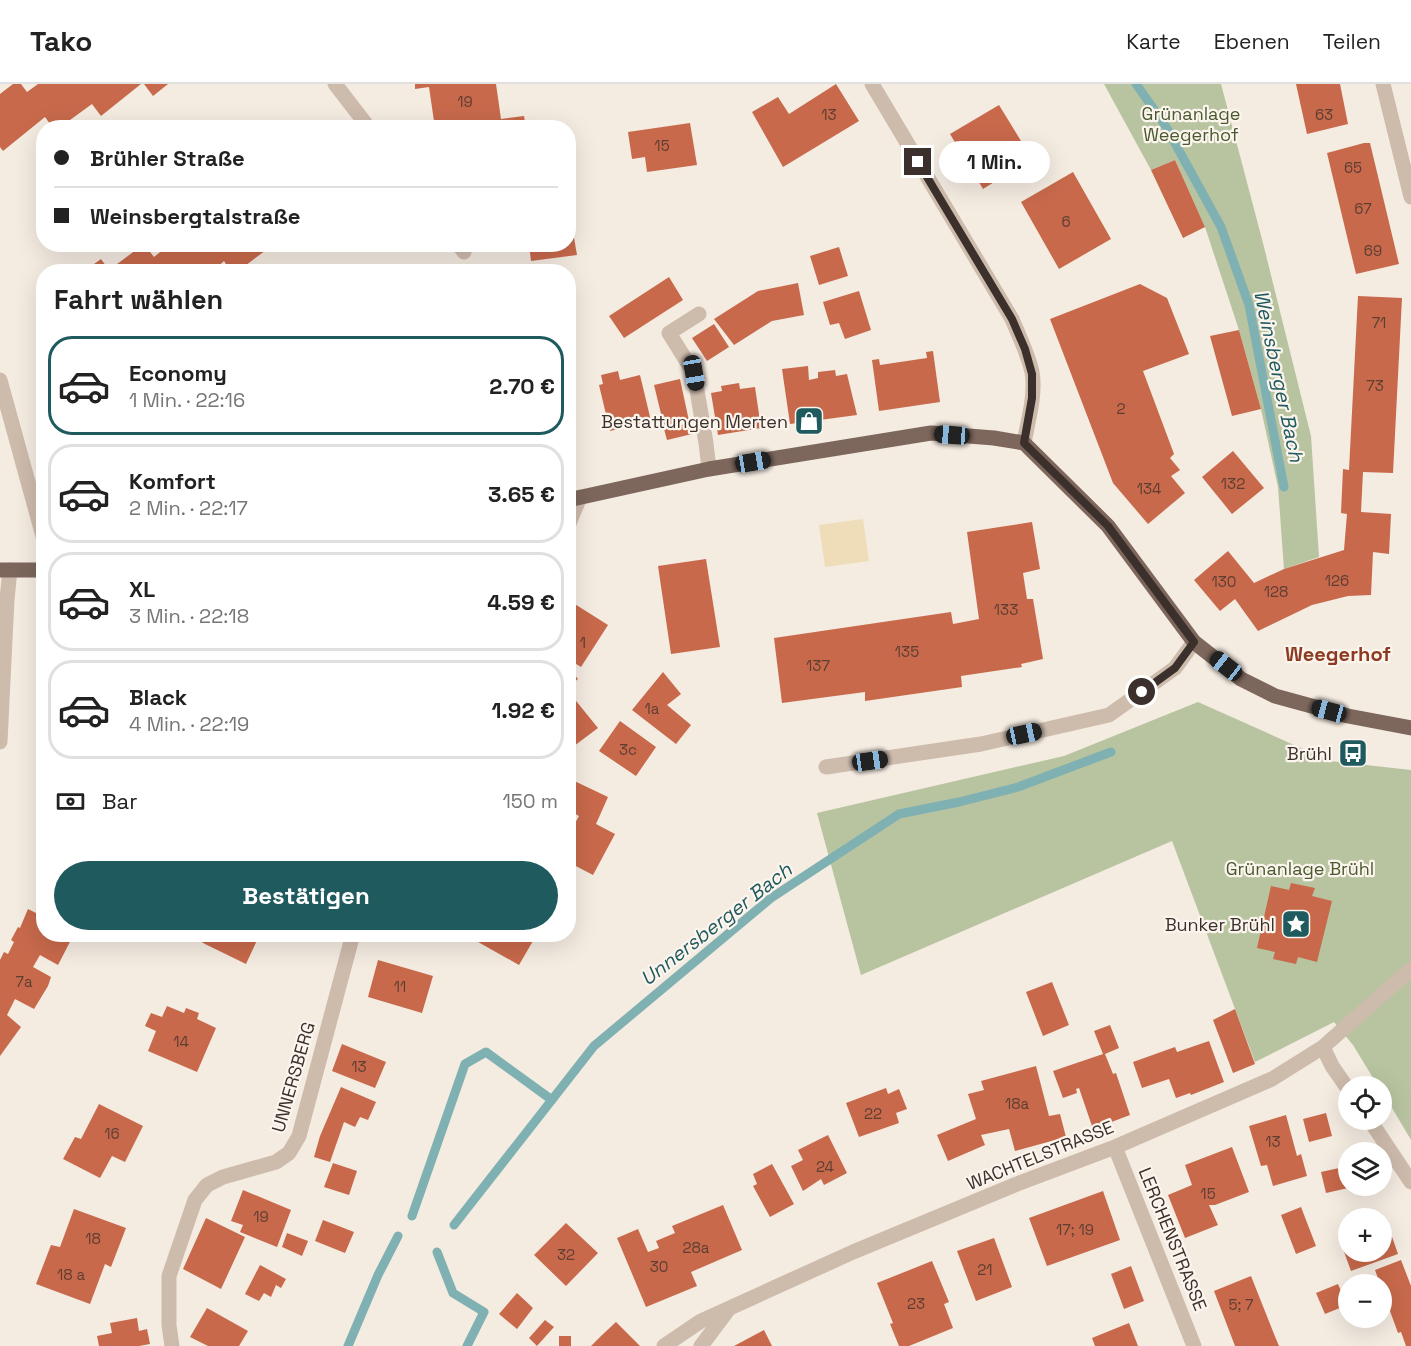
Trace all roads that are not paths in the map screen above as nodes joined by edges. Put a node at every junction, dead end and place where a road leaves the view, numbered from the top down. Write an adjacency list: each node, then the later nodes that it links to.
1 (335, 84): 4 (street)
2 (872, 84): 8 (street)
3 (1383, 84): 5 (street)
4 (363, 120)
5 (1411, 197)
6 (699, 314): 9 (street)
7 (0, 380): 11 (street)
8 (1024, 443): 9 (main road); 14 (main road)
9 (709, 469): 10 (main road)
10 (576, 498)
11 (36, 511)
12 (5, 570): 13 (main road); 16 (street)
13 (36, 570)
14 (1194, 642): 15 (main road); 17 (street)
15 (1411, 728)
16 (0, 742)
17 (826, 767)
18 (351, 942): 26 (street, UNNERSBERG)
19 (1411, 969): 20 (street, WACHTELSTRASSE)
20 (1323, 1047): 21 (street); 23 (street, WACHTELSTRASSE)
21 (1339, 1076)
22 (1376, 1130): 24 (street)
23 (1115, 1147): 25 (street, WACHTELSTRASSE); 29 (street, LERCHENSTRASSE)
24 (1411, 1182)
25 (730, 1307): 27 (street, WACHTELSTRASSE); 28 (street)
26 (172, 1346)
27 (664, 1346)
28 (701, 1346)
29 (1194, 1346)

